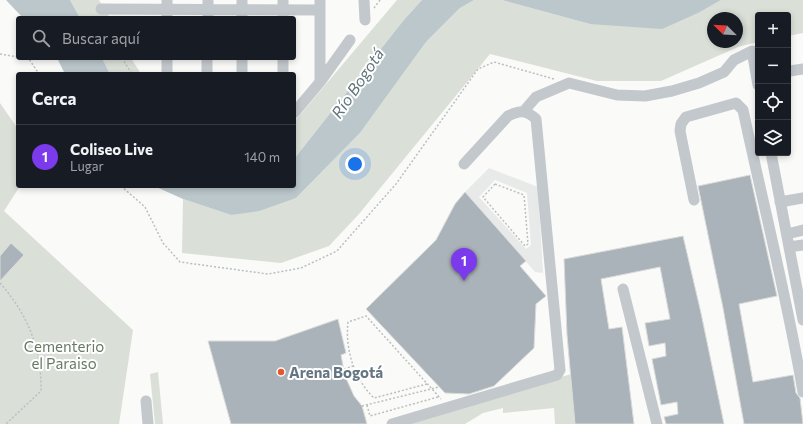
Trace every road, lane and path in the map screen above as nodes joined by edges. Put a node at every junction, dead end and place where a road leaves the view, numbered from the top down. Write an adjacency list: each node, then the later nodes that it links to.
1 (364, 0): 8 (street)
2 (320, 5): 7 (street); 27 (street)
3 (101, 9): 4 (street)
4 (167, 9): 5 (street)
5 (208, 9): 6 (street)
6 (242, 9): 7 (street)
7 (283, 9)
8 (365, 20)
9 (350, 40): 27 (street)
10 (0, 54): 11 (path)
11 (16, 57)
12 (30, 60): 20 (path)
13 (123, 60): 21 (path)
14 (167, 60): 22 (street)
15 (207, 60): 23 (street)
16 (242, 60): 24 (street)
17 (283, 60): 25 (street)
18 (803, 69): 19 (street)
19 (791, 71)
20 (38, 72)
21 (131, 72)
22 (167, 72)
23 (207, 72)
24 (242, 72)
25 (282, 72)
26 (554, 79): 33 (path)
27 (320, 82): 29 (street)
28 (758, 84): 30 (street)
29 (296, 111)
30 (524, 111): 32 (street); 57 (street)
31 (772, 156): 36 (street)
32 (464, 164)
33 (124, 188)
34 (803, 198): 36 (street)
35 (694, 200): 49 (street)
36 (780, 202): 38 (street)
37 (803, 230): 38 (street)
38 (787, 234): 41 (street)
39 (803, 245): 41 (street)
40 (524, 246): 40 (path)
41 (789, 247): 44 (street)
42 (0, 283): 55 (path)
43 (623, 288): 58 (street)
44 (803, 320)
45 (353, 366): 46 (path); 47 (path); 47 (path)
46 (344, 369)
47 (426, 384): 50 (path)
48 (439, 387): 53 (path, bridge)
49 (803, 392)
50 (438, 397): 51 (path); 53 (path)
51 (441, 399)
52 (146, 401): 56 (street)
53 (367, 405): 54 (path, bridge)
54 (362, 406)
55 (6, 424)
56 (148, 424)
57 (392, 424)
58 (657, 424)

